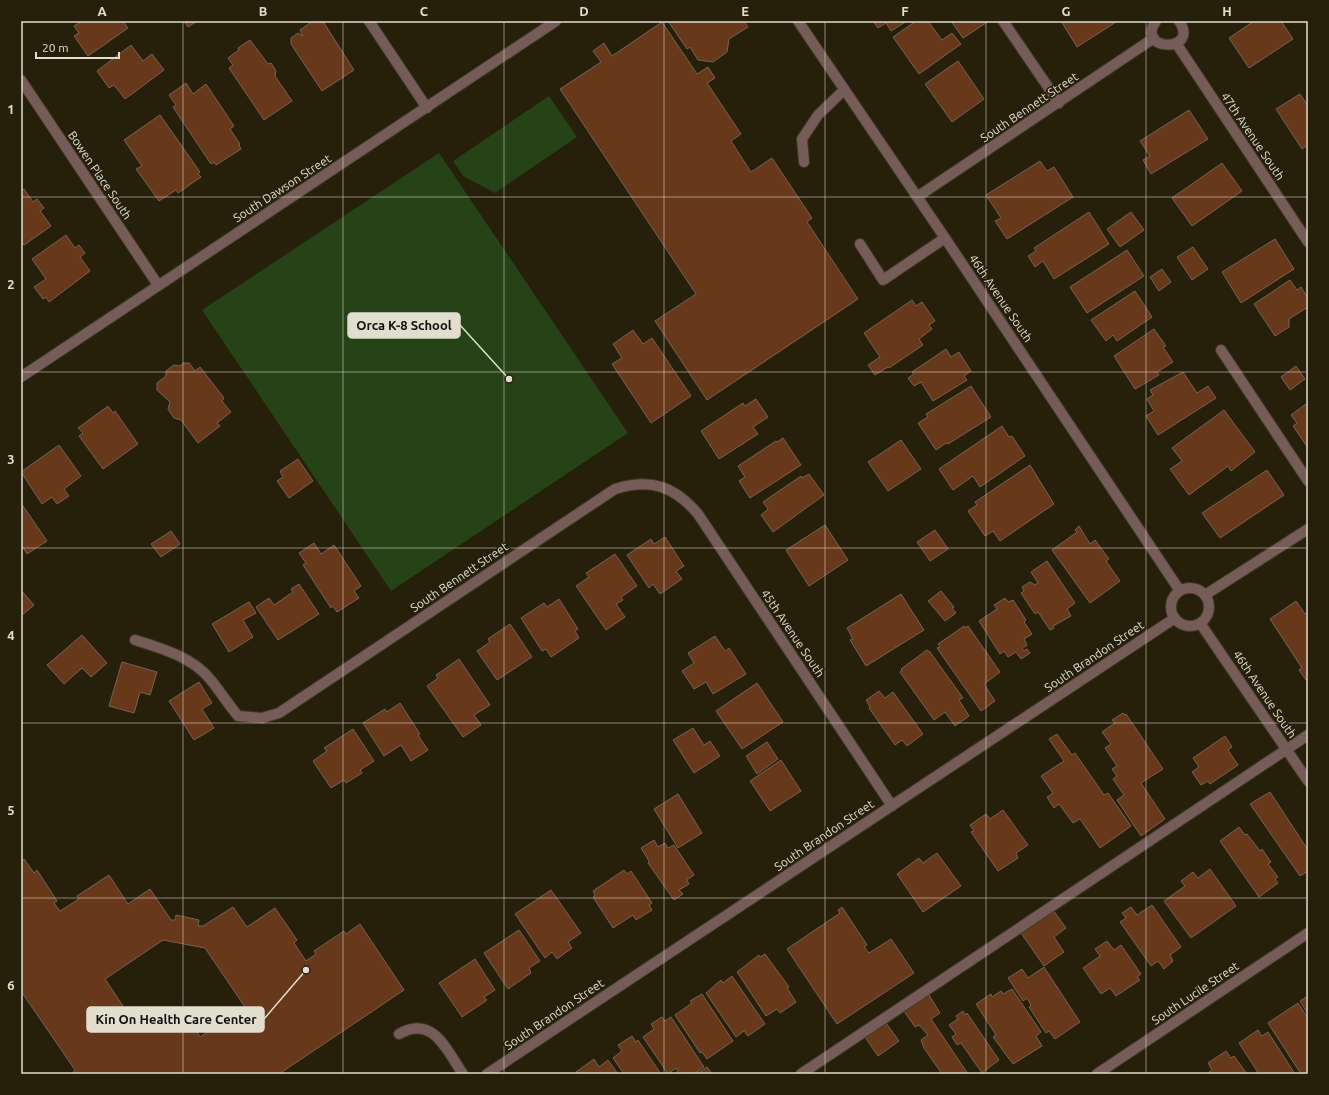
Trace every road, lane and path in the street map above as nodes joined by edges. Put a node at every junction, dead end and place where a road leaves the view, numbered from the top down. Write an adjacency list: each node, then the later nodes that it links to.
1 (368, 21): 12 (street)
2 (556, 21): 12 (street, South Dawson Street)
3 (798, 21): 10 (street, 46th Avenue South)
4 (1003, 21): 11 (street)
5 (1156, 21): 7 (street)
6 (1179, 21): 8 (street)
7 (1154, 38): 8 (street); 11 (street, South Bennett Street)
8 (1176, 43): 16 (street, 47th Avenue South)
9 (21, 80): 18 (street, Bowen Place South)
10 (844, 90): 13 (street); 14 (street, 46th Avenue South)
11 (1059, 103): 14 (street, South Bennett Street)
12 (427, 108): 18 (street, South Dawson Street)
13 (804, 162)
14 (917, 197): 15 (street, 46th Avenue South)
15 (945, 238): 17 (street); 24 (street, 46th Avenue South)
16 (1308, 242)
17 (860, 244)
18 (158, 285): 20 (street, South Dawson Street)
19 (1221, 350): 21 (street)
20 (21, 377)
21 (1308, 481)
22 (661, 486): 28 (street, South Bennett Street); 32 (street, 45th Avenue South)
23 (1308, 529): 25 (street)
24 (1180, 591): 25 (street); 26 (street)
25 (1206, 595): 27 (street)
26 (1175, 618): 27 (street); 32 (street, South Brandon Street)
27 (1200, 623): 30 (street, 46th Avenue South)
28 (135, 640)
29 (1308, 735): 30 (street)
30 (1287, 749): 31 (street, 46th Avenue South); 37 (street)
31 (1308, 781)
32 (892, 806): 36 (street, South Brandon Street)
33 (1308, 933): 38 (street, South Lucile Street)
34 (399, 1034): 35 (street)
35 (463, 1074)
36 (487, 1074)
37 (801, 1074)
38 (1097, 1074)

